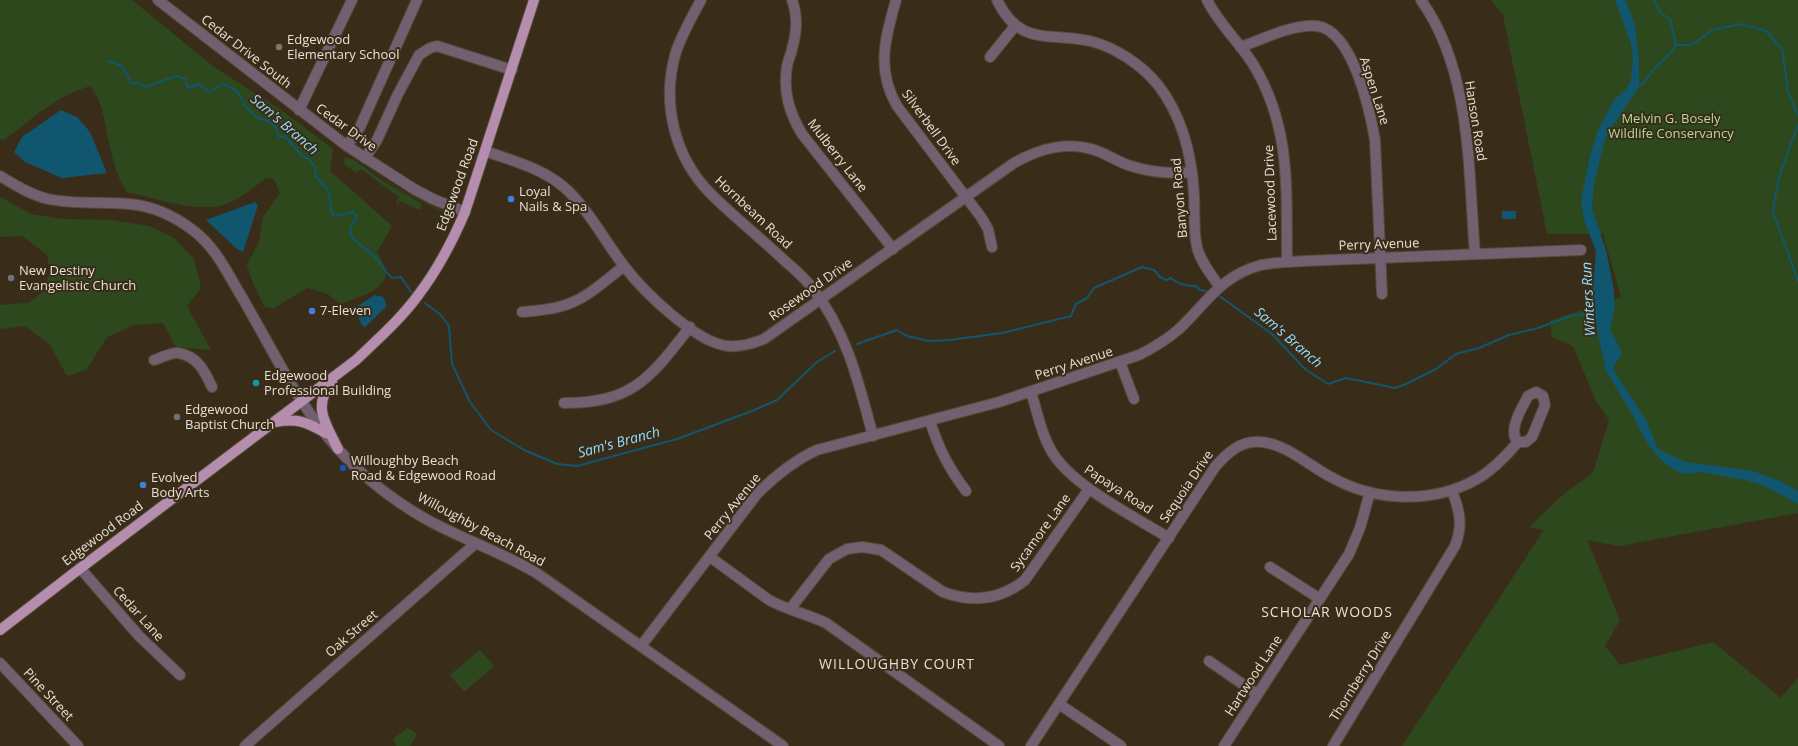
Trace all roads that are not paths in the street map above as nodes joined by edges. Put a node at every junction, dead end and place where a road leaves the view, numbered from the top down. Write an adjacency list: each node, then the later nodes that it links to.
1 (158, 0): 15 (street, Cedar Drive South)
2 (352, 0): 15 (street, Cedar Drive)
3 (417, 0): 16 (street)
4 (534, 0): 14 (main road, Edgewood Road)
5 (701, 0): 32 (street, Hornbeam Road)
6 (792, 0): 24 (street, Mulberry Lane)
7 (896, 0): 21 (street, Silverbell Drive)
8 (997, 0): 11 (street, Banyon Road)
9 (1207, 0): 12 (street, Lacewood Drive)
10 (1421, 0): 26 (street, Hanson Road)
11 (1015, 26): 13 (street); 19 (street, Banyon Road)
12 (1240, 47): 27 (street, Aspen Lane); 28 (street, Lacewood Drive)
13 (990, 57)
14 (512, 70): 17 (main road, Edgewood Road); 18 (street)
15 (299, 110): 16 (street, Cedar Drive)
16 (347, 146): 18 (street, Cedar Drive)
17 (485, 151): 22 (main road, Edgewood Road); 29 (street, Rosewood Drive)
18 (364, 158): 22 (street, Cedar Drive)
19 (1192, 172): 21 (street, Rosewood Drive); 30 (street, Banyon Road)
20 (0, 176): 41 (street, Willoughby Beach Road)
21 (966, 197): 23 (street, Silverbell Drive); 24 (street, Rosewood Drive)
22 (465, 212): 37 (main road, Edgewood Road)
23 (992, 247)
24 (893, 248): 32 (street, Rosewood Drive)
25 (1581, 250): 26 (street, Perry Avenue)
26 (1475, 254): 27 (street, Perry Avenue)
27 (1381, 259): 28 (street, Perry Avenue); 31 (street, Aspen Lane)
28 (1287, 262): 30 (street, Perry Avenue)
29 (624, 266): 33 (street); 34 (street, Rosewood Drive)
30 (1219, 286): 36 (street, Perry Avenue)
31 (1382, 294)
32 (820, 299): 34 (street, Rosewood Drive); 46 (street, Hornbeam Road)
33 (522, 312)
34 (690, 327): 42 (street)
35 (154, 360): 38 (street)
36 (1120, 362): 39 (street, Perry Avenue); 40 (street)
37 (340, 373): 41 (main road, Edgewood Road); 48 (main road)
38 (212, 387)
39 (1031, 392): 43 (street, Perry Avenue); 49 (street, Papaya Road)
40 (1134, 399)
41 (302, 401): 44 (main road, Edgewood Road); 45 (street, Willoughby Beach Road)
42 (564, 403)
43 (930, 421): 46 (street, Perry Avenue); 50 (street)
44 (271, 423): 45 (main road); 57 (main road, Edgewood Road)
45 (326, 433): 48 (street, Willoughby Beach Road)
46 (873, 436): 55 (street, Perry Avenue)
47 (1518, 442): 47 (street, Sequoia Drive); 51 (street, Sequoia Drive)
48 (338, 449): 54 (street, Willoughby Beach Road)
49 (1089, 489): 53 (street, Papaya Road); 59 (street, Sycamore Lane)
50 (966, 491)
51 (1452, 491): 52 (street, Sequoia Drive); 74 (street, Thornberry Drive)
52 (1370, 492): 53 (street, Sequoia Drive); 58 (street, Hartwood Lane)
53 (1169, 538): 66 (street, Sequoia Drive)
54 (476, 542): 61 (street, Willoughby Beach Road); 68 (street, Oak Street)
55 (710, 557): 59 (street); 61 (street, Perry Avenue)
56 (1270, 567): 58 (street)
57 (80, 568): 60 (main road, Edgewood Road); 64 (street, Cedar Lane)
58 (1320, 599): 65 (street, Hartwood Lane)
59 (790, 609): 70 (street)
60 (0, 630)
61 (641, 646): 69 (street, Willoughby Beach Road)
62 (1209, 661): 65 (street)
63 (0, 663): 67 (street, Pine Street)
64 (180, 675)
65 (1258, 694): 73 (street, Hartwood Lane)
66 (1060, 704): 71 (street, Sequoia Drive); 72 (street)
67 (78, 746)
68 (246, 746)
69 (783, 746)
70 (999, 746)
71 (1031, 746)
72 (1121, 746)
73 (1224, 746)
74 (1333, 746)

